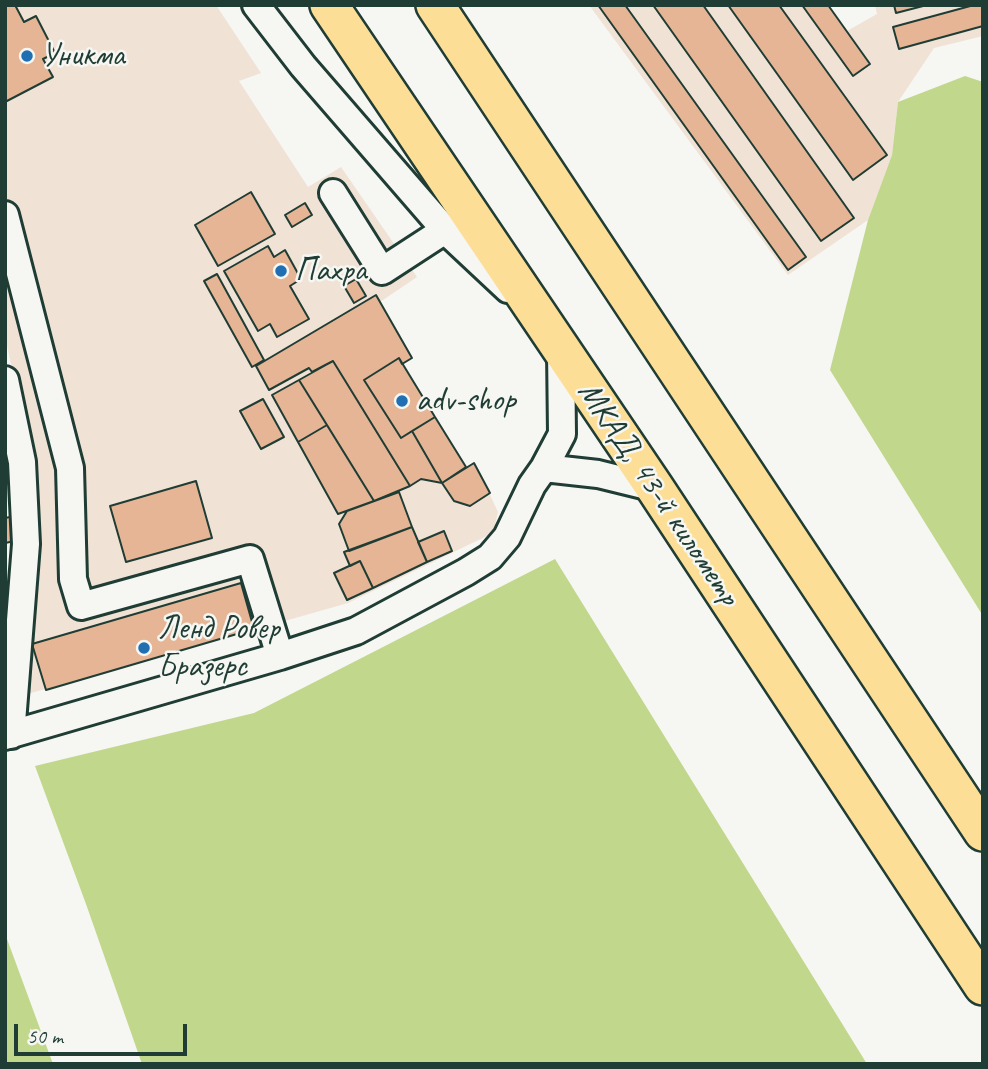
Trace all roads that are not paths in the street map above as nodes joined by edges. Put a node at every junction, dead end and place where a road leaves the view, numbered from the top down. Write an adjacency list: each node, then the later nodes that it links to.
1 (256, 5): 6 (street)
2 (329, 5): 7 (highway, МКАД, 43-й километр)
3 (435, 5): 13 (highway)
4 (333, 193): 6 (street)
5 (5, 215): 11 (street)
6 (445, 230): 7 (street)
7 (552, 335): 9 (street); 10 (highway, МКАД, 43-й километр)
8 (5, 380): 12 (street)
9 (544, 468): 10 (street); 11 (street)
10 (655, 488): 14 (highway, МКАД, 43-й километр)
11 (280, 656): 12 (street)
12 (8, 735)
13 (983, 832)
14 (983, 986)

